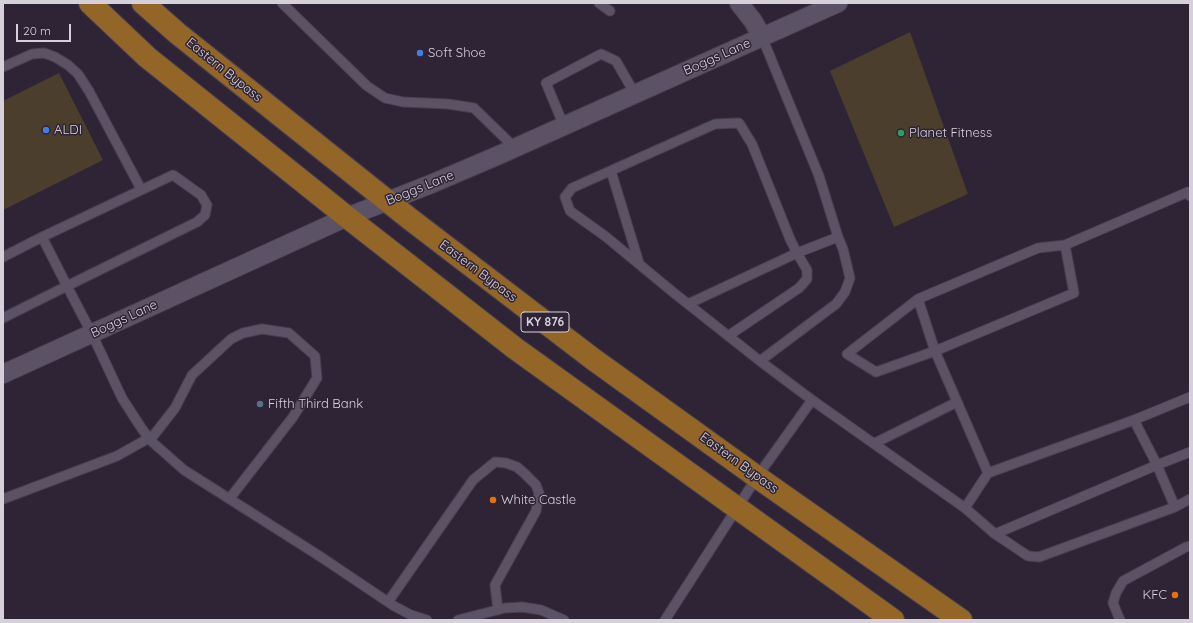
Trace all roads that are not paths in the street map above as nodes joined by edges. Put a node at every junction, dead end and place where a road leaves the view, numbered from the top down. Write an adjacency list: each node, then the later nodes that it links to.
1 (90, 3): 17 (main road, KY 876)
2 (143, 3): 16 (main road, Eastern Bypass / KY 876)
3 (282, 3): 12 (lane)
4 (599, 3): 7 (lane)
5 (739, 3): 8 (street)
6 (838, 3): 8 (street, Boggs Lane)
7 (610, 11)
8 (762, 37): 10 (street, Boggs Lane); 19 (lane)
9 (3, 68): 14 (lane)
10 (636, 94): 11 (street, Boggs Lane); 11 (lane)
11 (564, 126): 12 (street, Boggs Lane)
12 (515, 148): 16 (street, Boggs Lane)
13 (611, 171): 21 (lane); 23 (lane); 23 (lane)
14 (141, 189): 18 (lane); 24 (lane)
15 (1189, 193): 20 (lane)
16 (387, 201): 17 (street, Boggs Lane); 42 (main road, Eastern Bypass / KY 876)
17 (347, 217): 28 (street, Boggs Lane); 48 (main road, KY 876)
18 (42, 237): 22 (lane); 24 (lane)
19 (838, 237): 21 (lane); 31 (lane)
20 (1065, 245): 25 (lane); 30 (lane)
21 (797, 253): 26 (lane); 29 (lane)
22 (3, 257)
23 (639, 264): 26 (lane)
24 (67, 286): 27 (lane); 28 (lane)
25 (918, 299): 30 (lane); 30 (lane)
26 (688, 304): 29 (lane)
27 (3, 318)
28 (92, 334): 32 (street, Boggs Lane); 37 (lane)
29 (728, 336): 31 (lane)
30 (935, 351): 35 (lane)
31 (760, 361): 34 (lane)
32 (3, 374)
33 (1190, 397): 36 (lane)
34 (812, 400): 38 (lane); 42 (lane)
35 (957, 402): 38 (lane); 41 (lane)
36 (1134, 420): 40 (lane); 41 (lane)
37 (149, 439): 43 (lane); 43 (lane); 44 (lane)
38 (875, 443): 47 (lane)
39 (1190, 452): 40 (lane)
40 (1157, 465): 46 (lane); 49 (lane)
41 (988, 473): 47 (lane)
42 (758, 477): 48 (lane); 59 (main road, Eastern Bypass / KY 876)
43 (230, 498): 51 (lane)
44 (3, 499)
45 (1190, 499): 46 (lane)
46 (1175, 507): 49 (lane)
47 (965, 508): 49 (lane)
48 (737, 509): 57 (lane); 58 (main road, KY 876)
49 (995, 534)
50 (1190, 546): 60 (lane)
51 (388, 602): 52 (lane); 53 (lane)
52 (498, 610): 55 (lane); 56 (lane)
53 (410, 617): 54 (lane)
54 (427, 620)
55 (458, 620)
56 (564, 620)
57 (665, 620)
58 (893, 620)
59 (961, 620)
60 (1120, 620)

